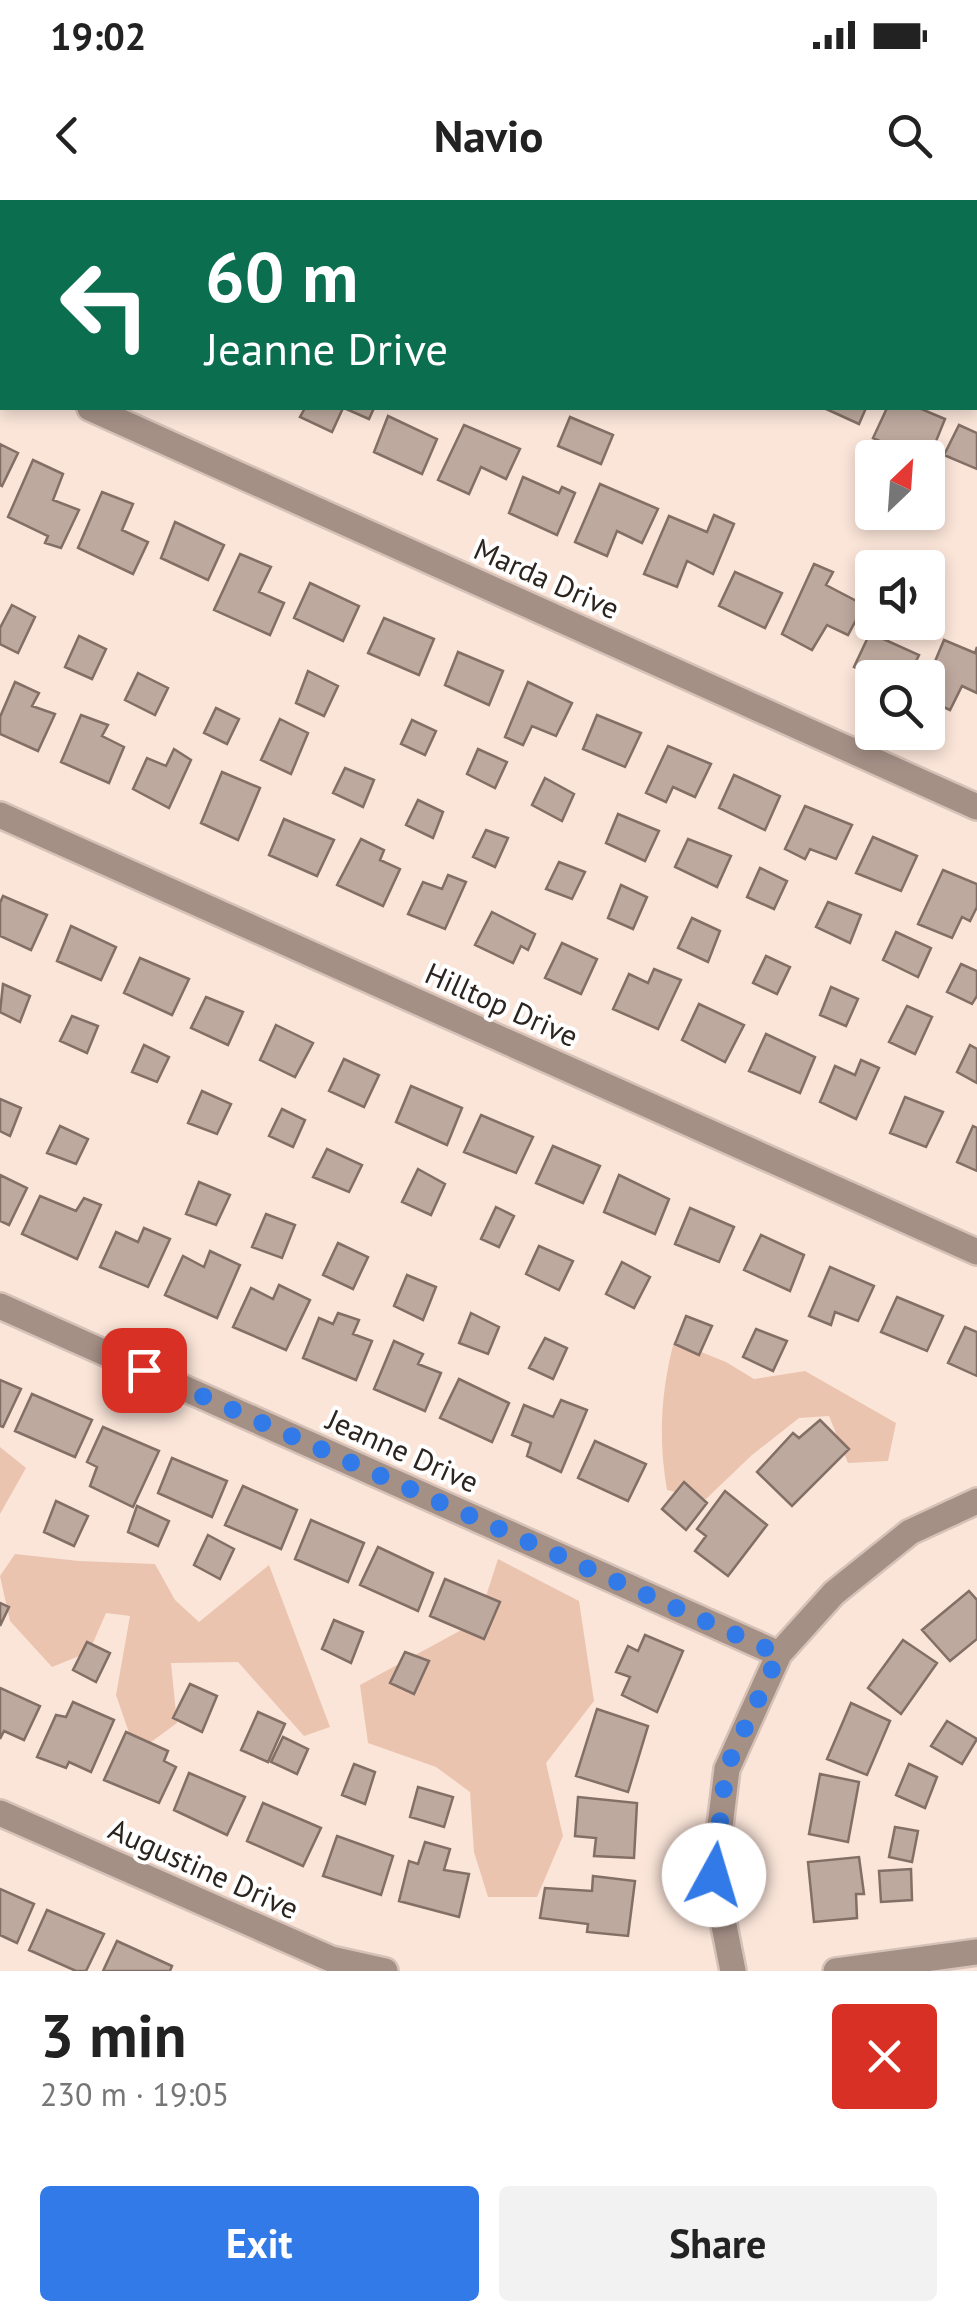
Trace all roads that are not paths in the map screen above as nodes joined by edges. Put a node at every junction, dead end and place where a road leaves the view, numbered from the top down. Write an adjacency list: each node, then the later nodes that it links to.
1 (94, 410): 2 (street, Marda Drive)
2 (977, 807)
3 (0, 815): 4 (street, Hilltop Drive)
4 (977, 1252)
5 (0, 1306): 7 (street, Jeanne Drive)
6 (977, 1502): 7 (street)
7 (779, 1654): 11 (street)
8 (0, 1813): 10 (street, Augustine Drive)
9 (977, 1952): 12 (street)
10 (385, 1971)
11 (732, 1971)
12 (836, 1971)

